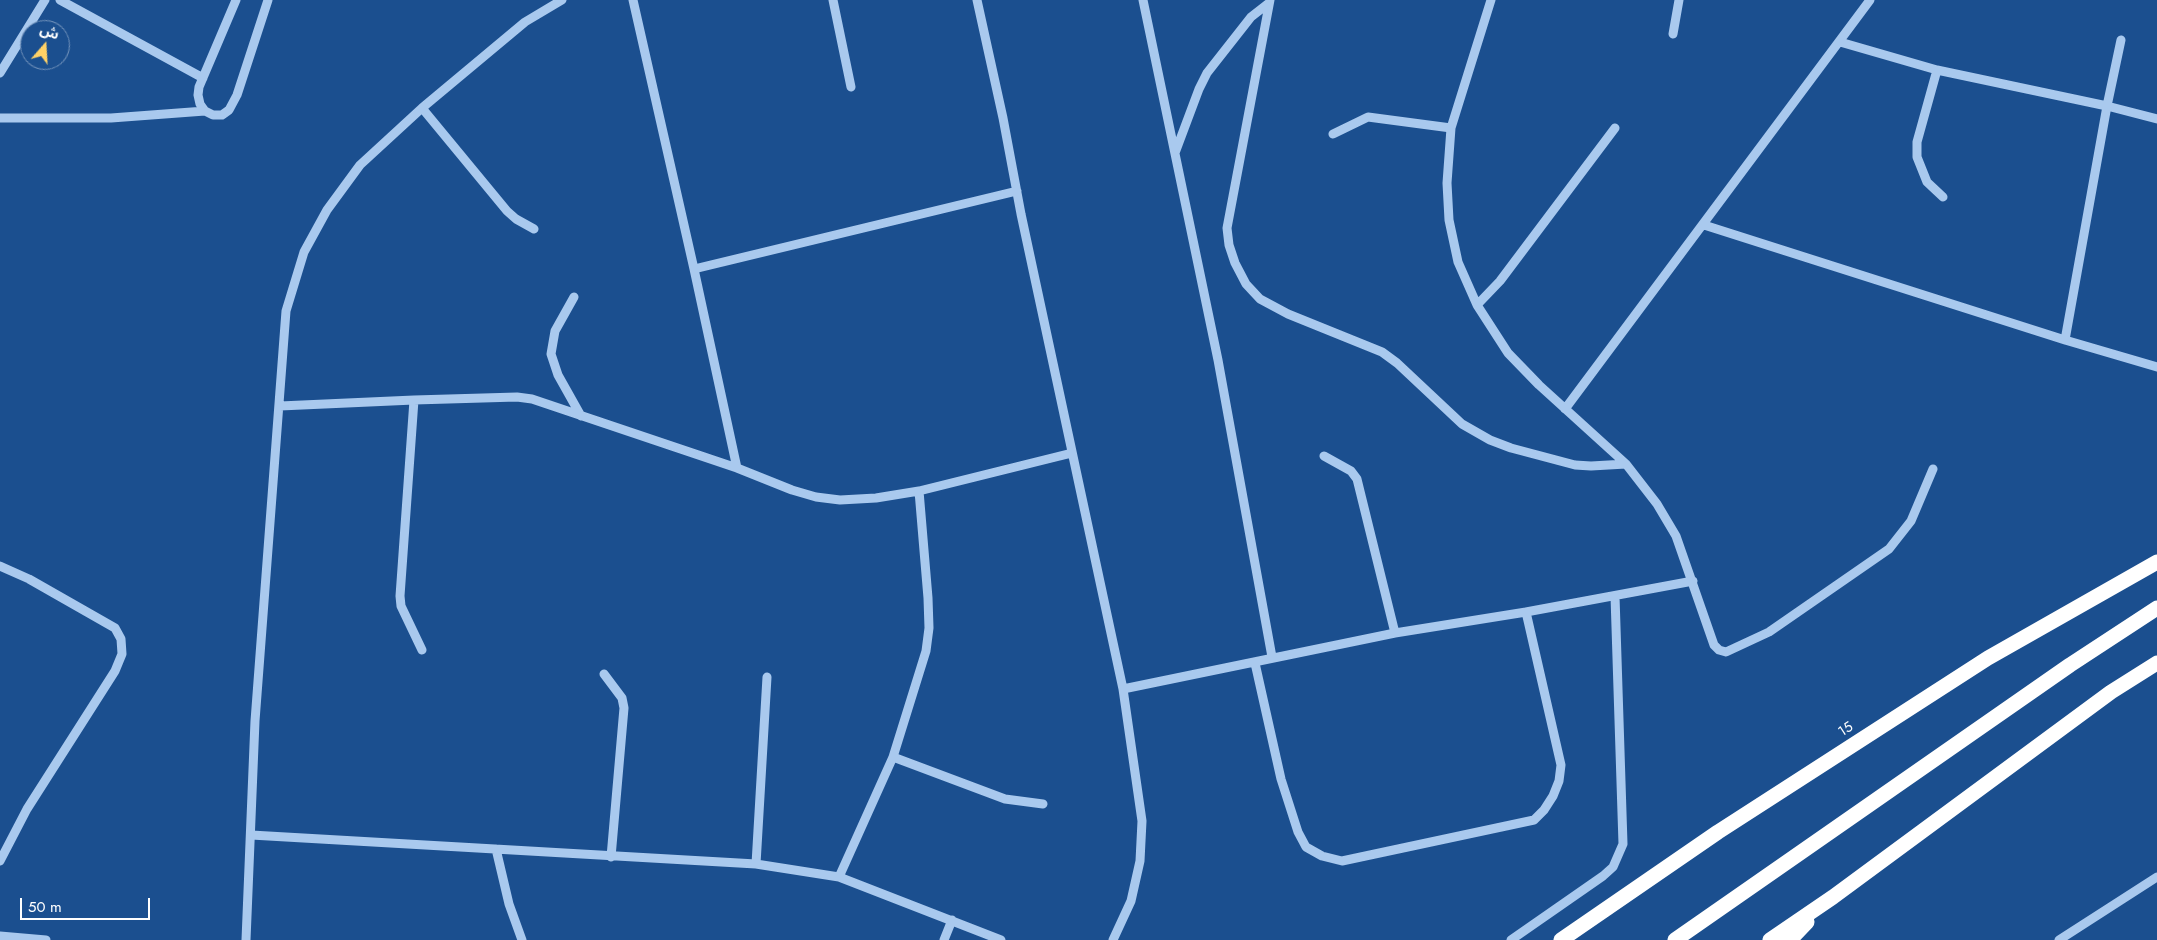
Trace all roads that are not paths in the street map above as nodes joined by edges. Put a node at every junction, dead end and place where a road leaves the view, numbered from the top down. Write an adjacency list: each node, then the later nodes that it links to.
1 (45, 0): 18 (street)
2 (60, 0): 19 (street)
3 (236, 0): 19 (street)
4 (268, 0): 23 (street)
5 (562, 0): 22 (street)
6 (633, 0): 34 (street)
7 (834, 0): 20 (street)
8 (977, 0): 30 (street)
9 (1143, 0): 29 (street)
10 (1491, 0): 26 (street)
11 (1679, 0): 14 (street)
12 (1870, 0): 16 (street)
13 (1270, 2): 29 (street); 45 (street)
14 (1673, 34)
15 (2121, 40): 21 (street)
16 (1840, 42): 17 (street); 32 (street)
17 (1937, 70): 21 (street); 31 (street)
18 (0, 73)
19 (203, 78): 23 (street)
20 (851, 87)
21 (2107, 106): 25 (street); 37 (street)
22 (422, 108): 33 (street); 40 (street)
23 (205, 111): 24 (street)
24 (0, 118)
25 (2157, 119)
26 (1451, 128): 28 (street); 36 (street)
27 (1615, 128): 36 (street)
28 (1333, 134)
29 (1175, 153): 57 (street)
30 (1017, 191): 34 (street); 43 (street)
31 (1943, 197)
32 (1704, 225): 37 (street); 41 (street)
33 (534, 229)
34 (694, 269): 46 (street)
35 (574, 298): 42 (street)
36 (1477, 305): 41 (street)
37 (2065, 340): 38 (street)
38 (2157, 367)
39 (414, 400): 40 (street); 42 (street); 56 (street)
40 (280, 406): 65 (street)
41 (1565, 409): 45 (street)
42 (581, 416): 46 (street)
43 (1072, 453): 48 (street); 62 (street)
44 (1324, 456): 55 (street)
45 (1626, 464): 51 (street)
46 (736, 468): 48 (street)
47 (1933, 469): 51 (street)
48 (920, 491): 63 (street)
49 (2157, 562): 82 (highway, 15 / 15)
50 (0, 566): 68 (street)
51 (1693, 581): 52 (street)
52 (1615, 596): 54 (street); 81 (street)
53 (2157, 608): 83 (highway)
54 (1526, 612): 55 (street); 58 (street)
55 (1395, 632): 57 (street)
56 (422, 650)
57 (1272, 658): 58 (street)
58 (1255, 663): 62 (street)
59 (2157, 663): 72 (highway)
60 (604, 674): 67 (street)
61 (767, 677): 69 (street)
62 (1122, 689): 80 (street)
63 (893, 757): 64 (street); 70 (street)
64 (1043, 804)
65 (251, 835): 66 (street); 77 (street)
66 (496, 849): 67 (street); 75 (street)
67 (611, 857): 69 (street)
68 (0, 861)
69 (756, 864): 70 (street)
70 (839, 877): 73 (street)
71 (2157, 877): 86 (street)
72 (1833, 897): 84 (highway); 85 (highway)
73 (952, 920): 78 (street); 79 (street)
74 (0, 936): 76 (street)
75 (521, 939)
76 (46, 940)
77 (246, 940)
78 (944, 940)
79 (1001, 940)
80 (1113, 940)
81 (1510, 940)
82 (1561, 940)
83 (1675, 940)
84 (1770, 940)
85 (1790, 940)
86 (2059, 940)

